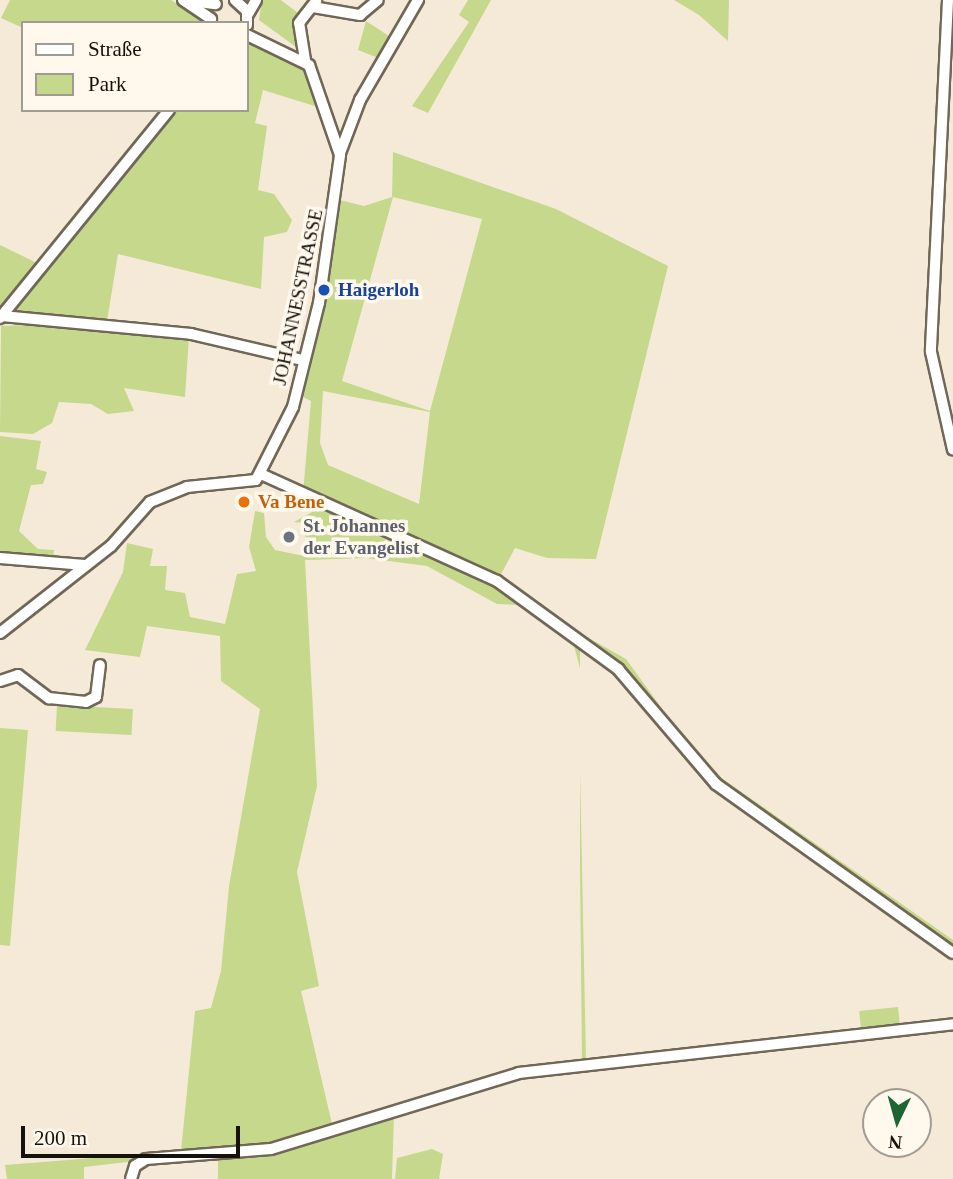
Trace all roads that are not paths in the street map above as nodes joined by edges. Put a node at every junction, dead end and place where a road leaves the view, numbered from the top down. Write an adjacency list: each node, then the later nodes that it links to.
1 (184, 0): 7 (street); 10 (street)
2 (237, 0): 9 (street)
3 (256, 0): 9 (street)
4 (378, 0): 8 (street)
5 (418, 0): 15 (street)
6 (948, 0): 18 (street)
7 (220, 2): 10 (street)
8 (315, 4): 13 (street, JOHANNESSTRASSE)
9 (248, 20): 12 (street)
10 (211, 21)
11 (248, 35): 12 (street)
12 (268, 41): 13 (street)
13 (305, 60): 15 (street, JOHANNESSTRASSE)
14 (167, 112): 16 (street)
15 (340, 155): 17 (street, JOHANNESSTRASSE)
16 (1, 317): 17 (street)
17 (303, 360): 19 (street, JOHANNESSTRASSE)
18 (953, 450)
19 (261, 474): 21 (street); 25 (street)
20 (0, 558): 21 (street)
21 (85, 565): 22 (street)
22 (0, 633)
23 (100, 665): 24 (street)
24 (0, 681)
25 (953, 953)
26 (953, 1024): 27 (street)
27 (131, 1179)

